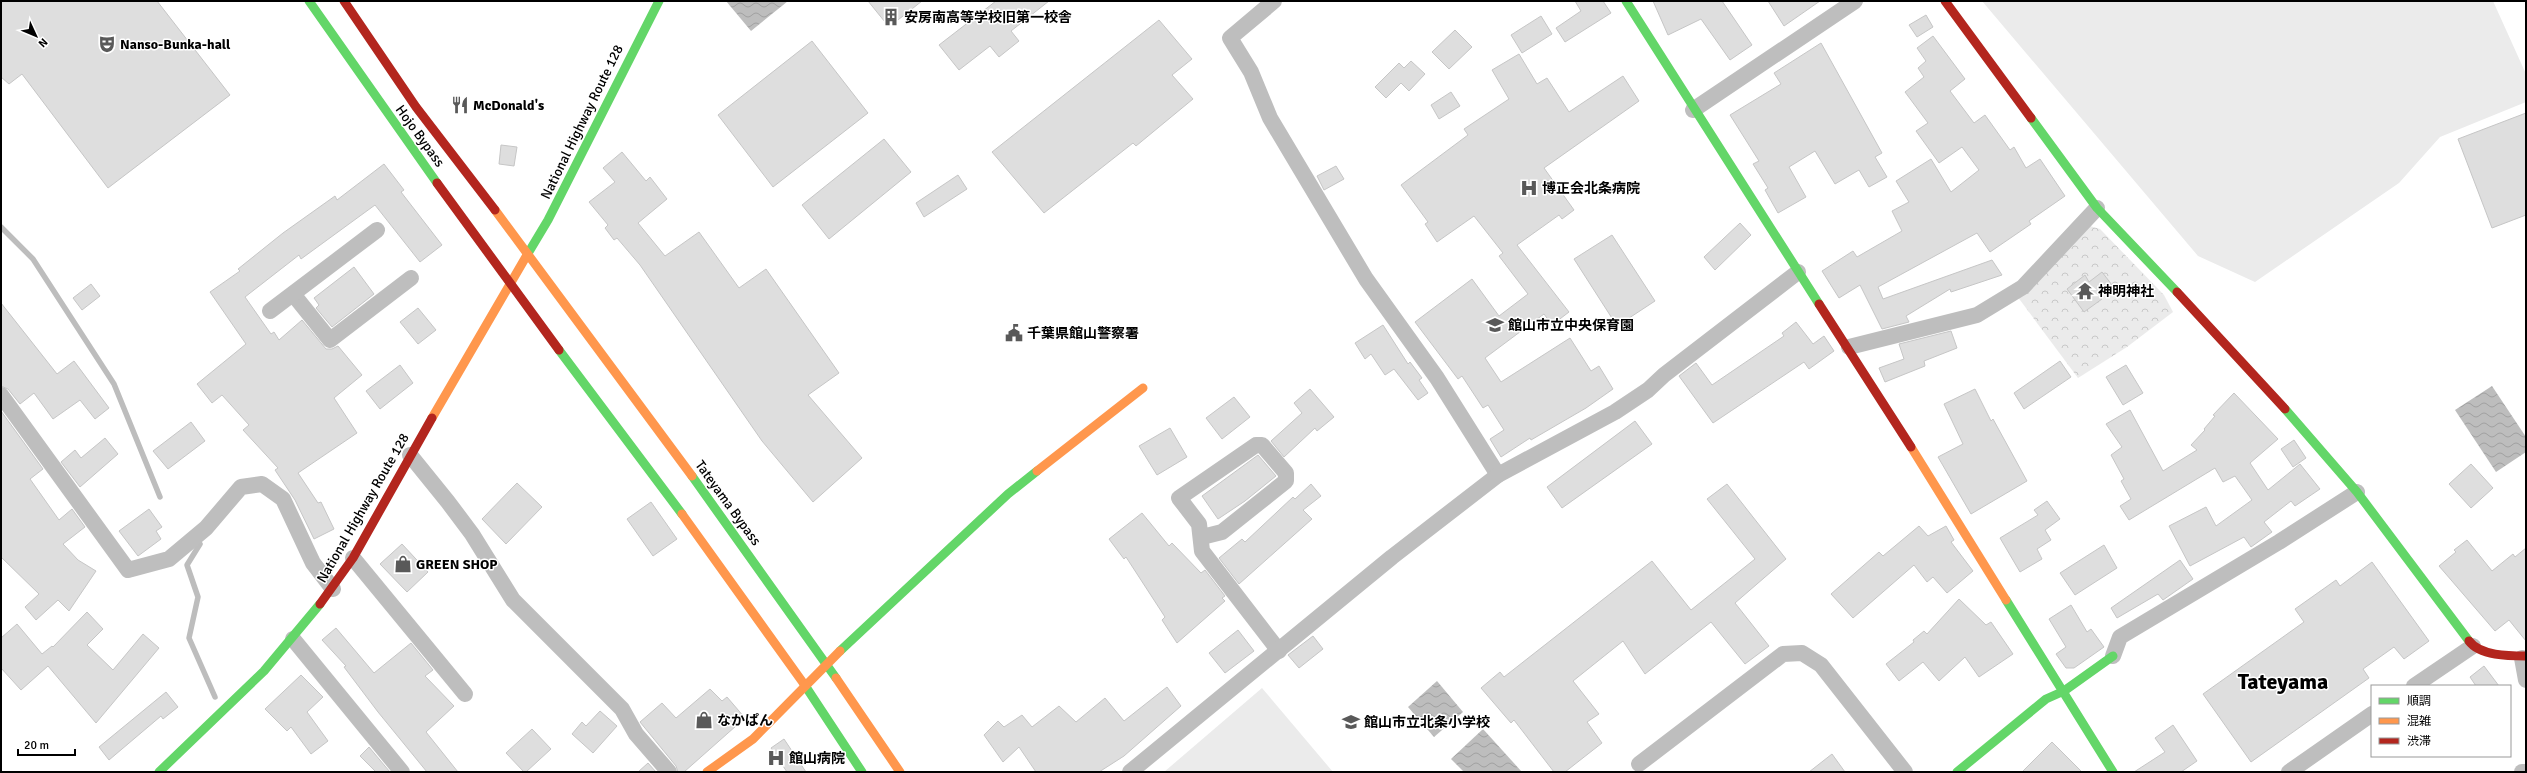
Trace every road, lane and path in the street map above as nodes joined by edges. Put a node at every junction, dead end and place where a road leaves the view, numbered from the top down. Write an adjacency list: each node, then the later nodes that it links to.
1 (309, 1): 14 (main road, Hojo Bypass)
2 (344, 1): 11 (main road, Hojo Bypass)
3 (660, 1): 11 (main road, National Highway Route 128)
4 (1274, 1): 21 (street)
5 (1626, 1): 8 (main road)
6 (1855, 1): 8 (street)
7 (1945, 1): 9 (main road)
8 (1693, 110): 12 (main road)
9 (2096, 208): 17 (street); 22 (main road)
10 (377, 230): 15 (street)
11 (529, 254): 14 (main road, National Highway Route 128); 31 (main road, Tateyama Bypass)
12 (1798, 272): 17 (main road); 21 (street)
13 (411, 278): 15 (street)
14 (511, 285): 20 (main road, National Highway Route 128); 33 (main road)
15 (293, 294): 16 (street)
16 (270, 311)
17 (1849, 347): 35 (main road)
18 (1143, 388): 31 (main road)
19 (1, 395): 25 (street)
20 (410, 455): 24 (main road, National Highway Route 128); 41 (street)
21 (1498, 475): 28 (street)
22 (2357, 492): 27 (main road); 29 (street)
23 (1202, 537): 23 (street); 28 (street)
24 (353, 558): 25 (main road, National Highway Route 128); 36 (street)
25 (333, 589): 26 (main road, National Highway Route 128)
26 (293, 640): 39 (main road, National Highway Route 128); 40 (street)
27 (2473, 646): 30 (main road); 34 (street)
28 (1279, 651): 45 (street)
29 (2114, 656): 35 (main road)
30 (2524, 657): 32 (street)
31 (826, 664): 33 (main road); 44 (main road, Tateyama Bypass)
32 (2526, 680)
33 (805, 685): 42 (main road); 43 (main road)
34 (2415, 685)
35 (2064, 691): 47 (main road); 48 (main road)
36 (465, 694)
37 (2371, 715): 49 (street)
38 (1639, 764): 46 (street)
39 (159, 772)
40 (402, 772)
41 (669, 772)
42 (707, 772)
43 (862, 772)
44 (900, 772)
45 (1130, 772)
46 (1905, 772)
47 (1957, 772)
48 (2113, 772)
49 (2289, 772)
50 (2522, 772): 51 (street)
51 (2526, 772)

